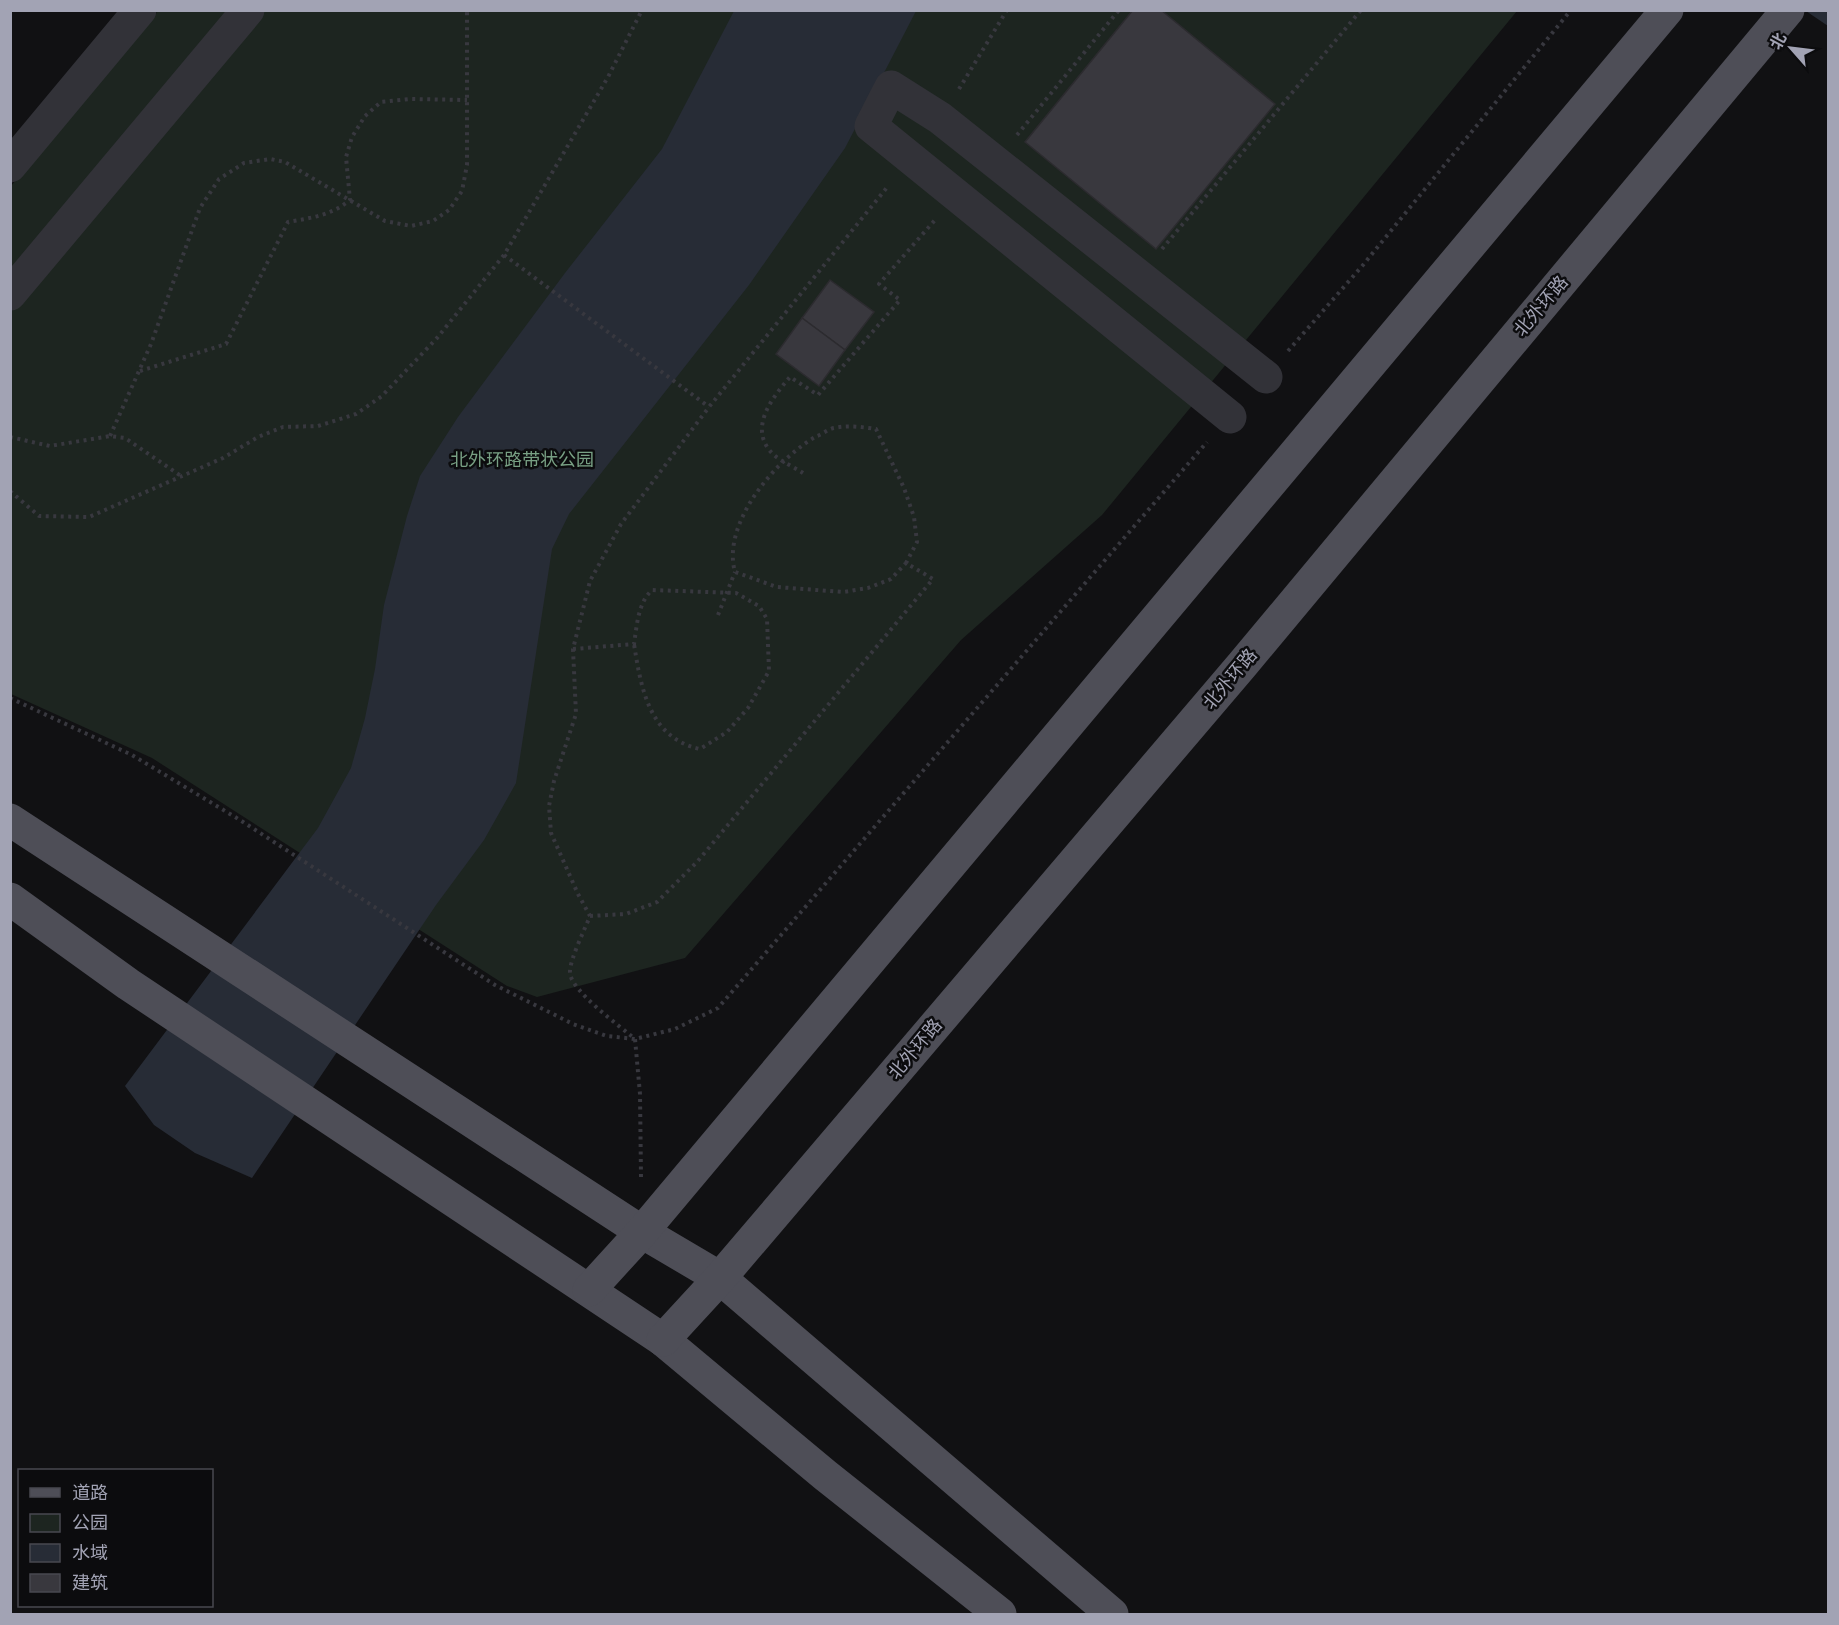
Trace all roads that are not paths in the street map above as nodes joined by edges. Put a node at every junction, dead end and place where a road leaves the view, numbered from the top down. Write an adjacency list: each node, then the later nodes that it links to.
1 (140, 10): 5 (street)
2 (248, 10): 6 (street)
3 (1667, 10): 11 (main road)
4 (1788, 10): 12 (main road, 北外环路)
5 (10, 166)
6 (10, 294)
7 (1266, 377): 8 (street)
8 (1230, 417)
9 (10, 820): 11 (main road)
10 (10, 899): 13 (main road)
11 (642, 1232): 12 (main road); 13 (main road)
12 (720, 1278): 14 (main road, 北外环路); 16 (main road)
13 (589, 1290): 14 (main road)
14 (663, 1340): 15 (main road)
15 (1000, 1614)
16 (1112, 1614)

